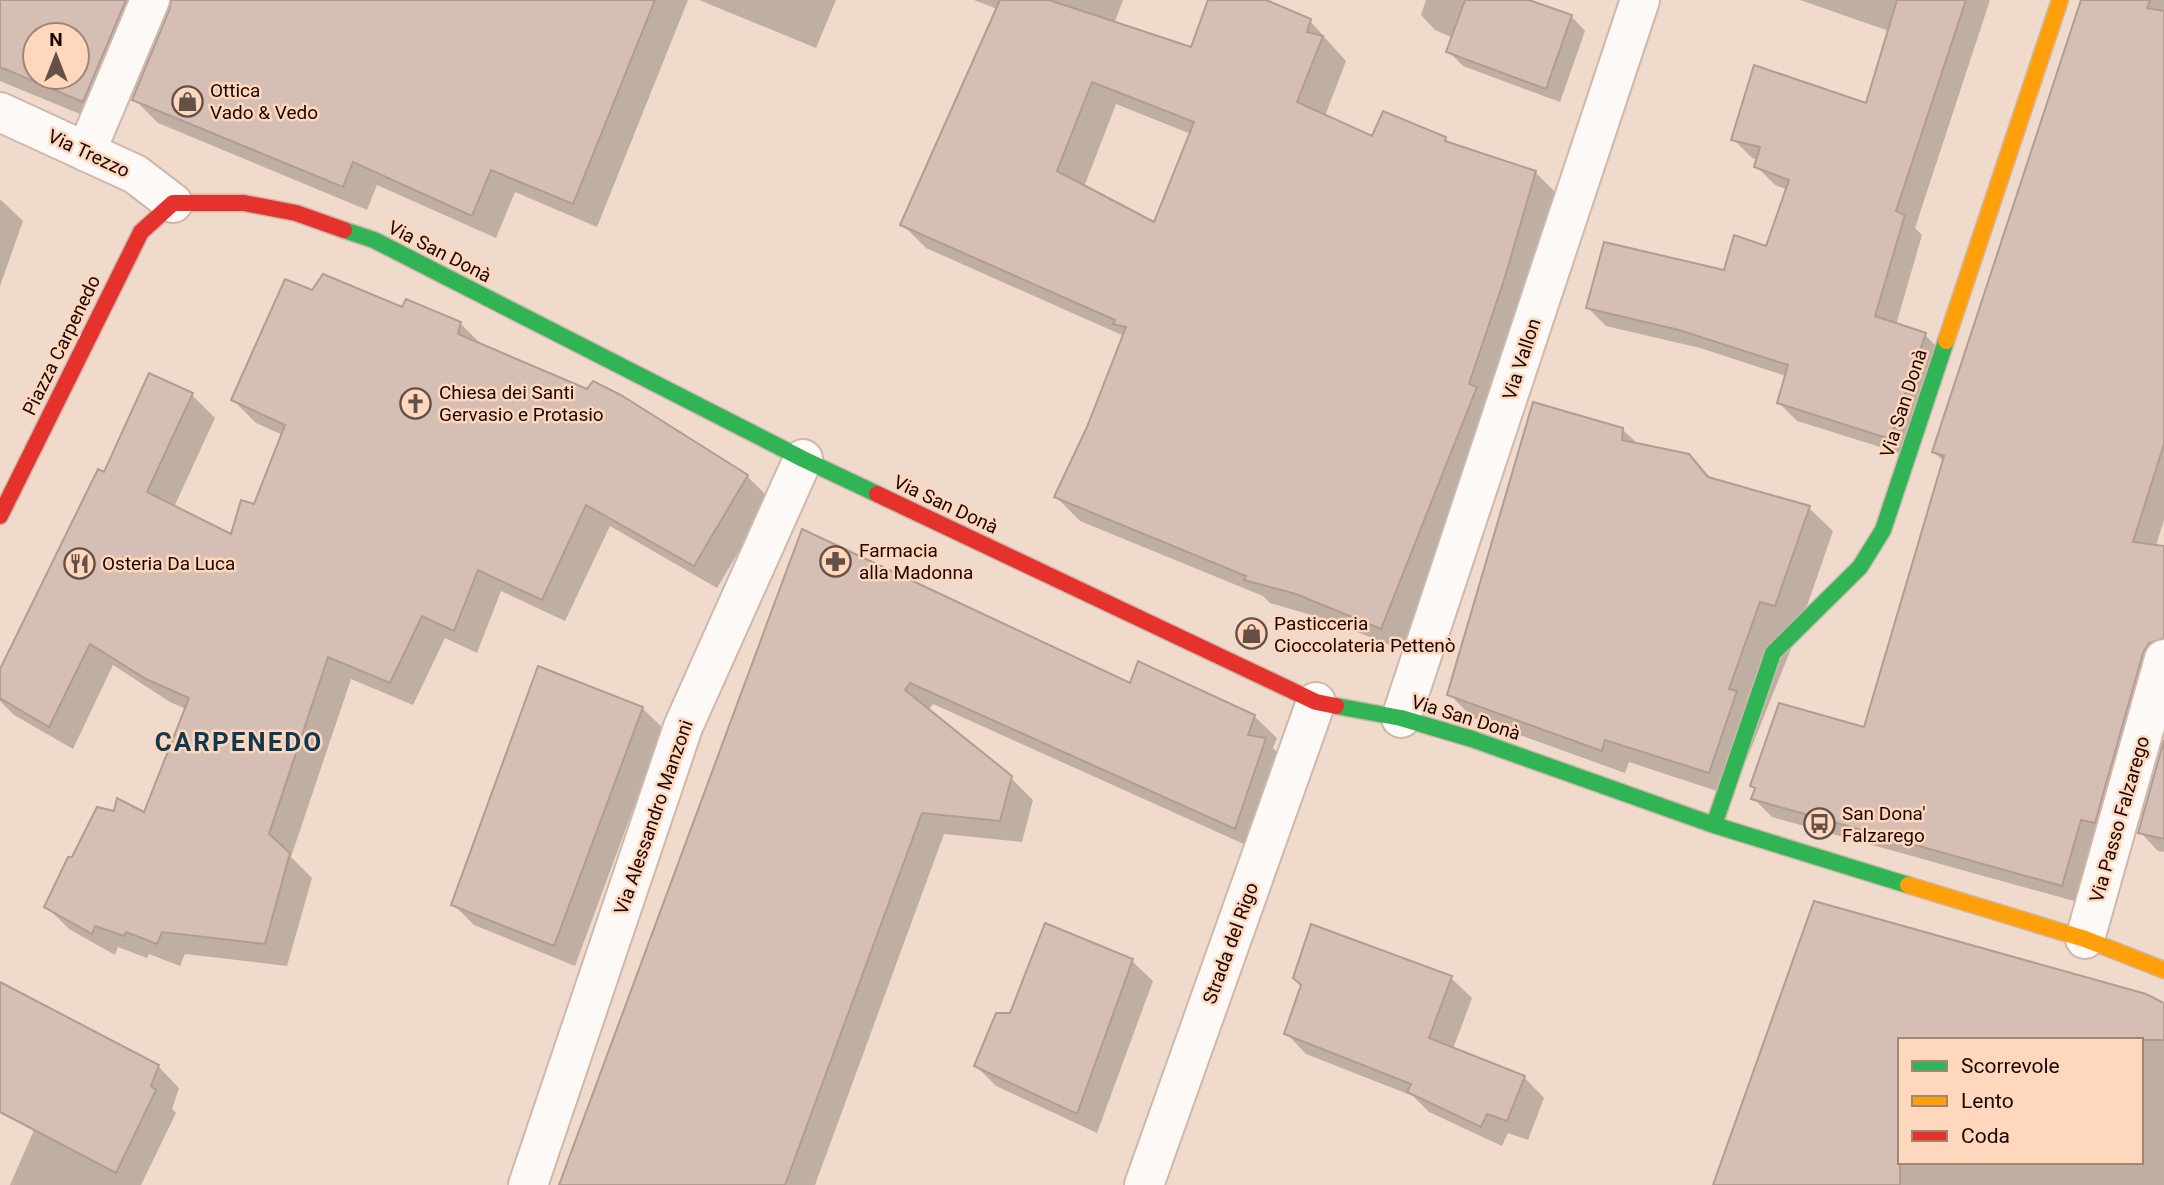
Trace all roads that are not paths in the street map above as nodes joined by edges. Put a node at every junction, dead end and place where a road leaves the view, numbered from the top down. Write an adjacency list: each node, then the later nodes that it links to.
1 (150, 0): 5 (street)
2 (1640, 0): 11 (street, Via Vallon)
3 (2060, 0): 12 (street, Via San Donà)
4 (0, 112): 5 (street, Via Trezzo)
5 (86, 152): 6 (street, Via Trezzo)
6 (173, 203): 7 (street, Via San Donà); 8 (street, Piazza Carpenedo)
7 (803, 459): 10 (street, Via San Donà); 15 (street, Via Alessandro Manzoni)
8 (0, 516)
9 (2164, 659): 13 (street, Via Passo Falzarego)
10 (1316, 702): 11 (street, Via San Donà); 16 (street, Strada del Rigo)
11 (1401, 718): 12 (street, Via San Donà)
12 (1714, 825): 13 (street, Via San Donà)
13 (2085, 939): 14 (street, Via San Donà)
14 (2164, 970)
15 (528, 1185)
16 (1144, 1185)

